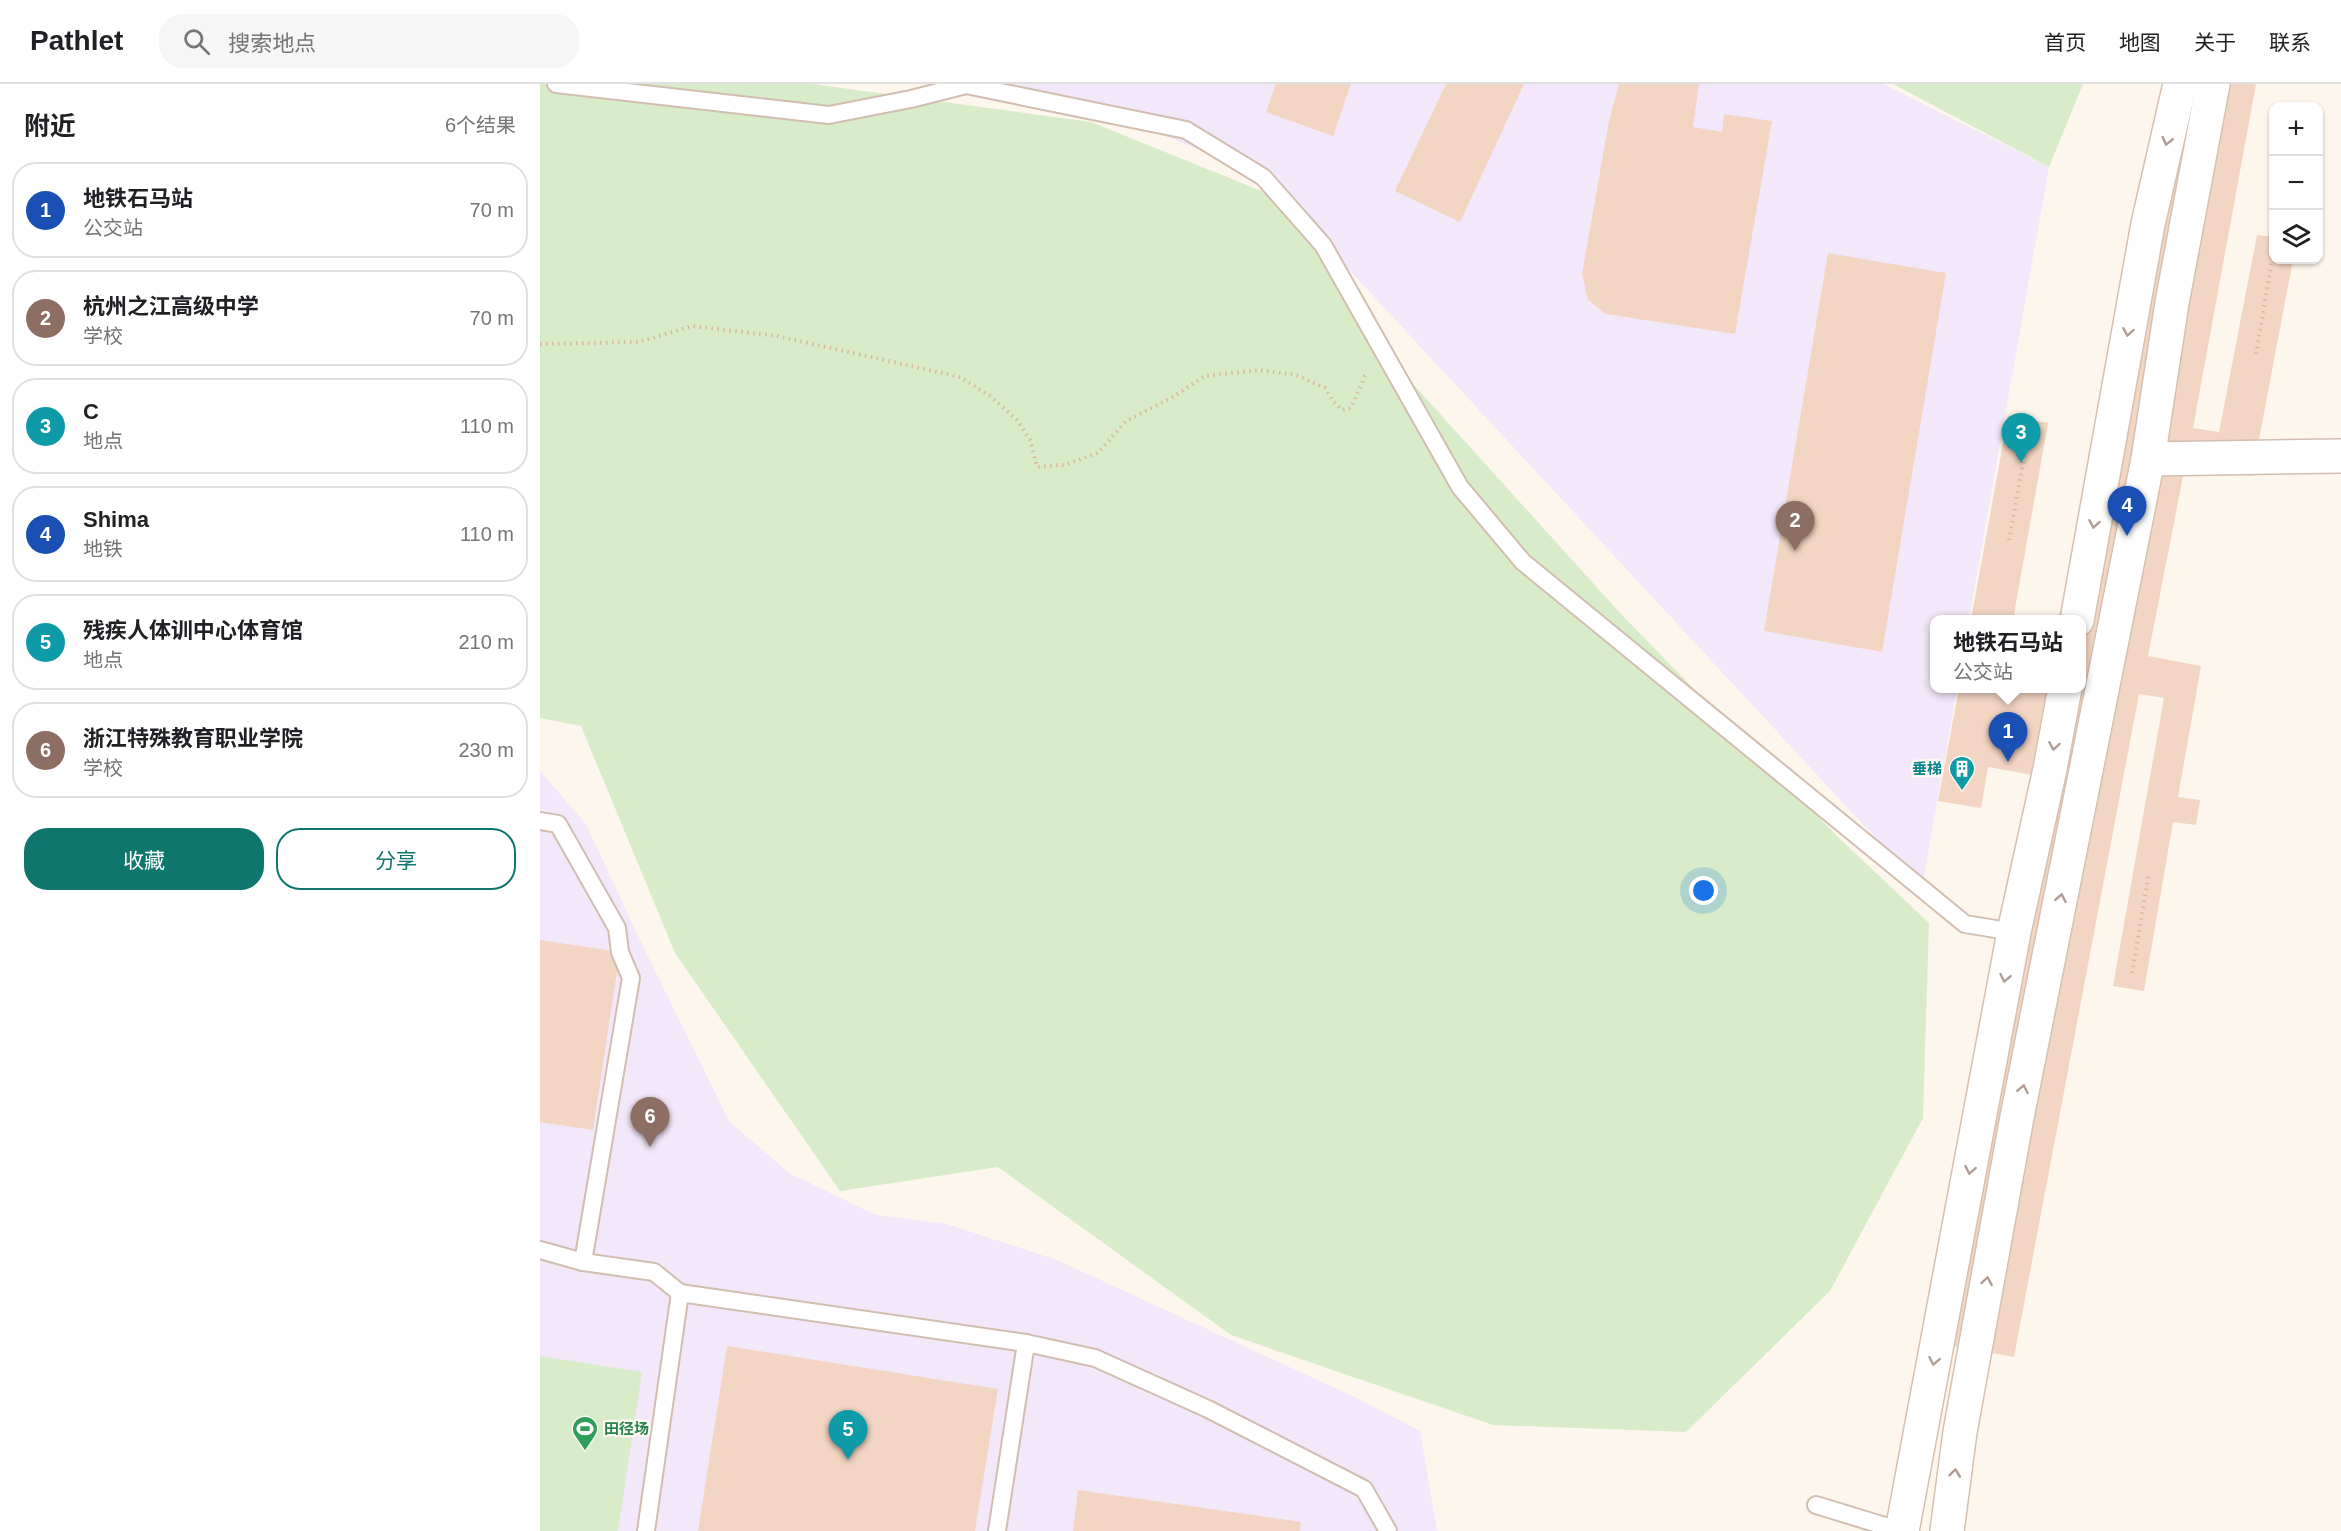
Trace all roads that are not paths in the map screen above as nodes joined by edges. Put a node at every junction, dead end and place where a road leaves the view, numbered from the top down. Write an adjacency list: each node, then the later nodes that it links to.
1 (556, 84): 9 (lane)
2 (2180, 84): 6 (main road, one-way to 6)
3 (2213, 84): 5 (main road)
4 (2341, 456): 5 (main road)
5 (2148, 459): 19 (main road, one-way to 5)
6 (2078, 615)
7 (2064, 693): 9 (main road, one-way to 9)
8 (540, 821): 11 (lane)
9 (2014, 932): 18 (main road, one-way to 18)
10 (540, 1250): 11 (lane)
11 (583, 1262): 12 (lane)
12 (680, 1293): 13 (lane); 15 (lane)
13 (1026, 1343): 16 (lane); 17 (lane)
14 (1816, 1504): 18 (lane)
15 (646, 1531)
16 (996, 1531)
17 (1388, 1531)
18 (1902, 1531)
19 (1947, 1531)

